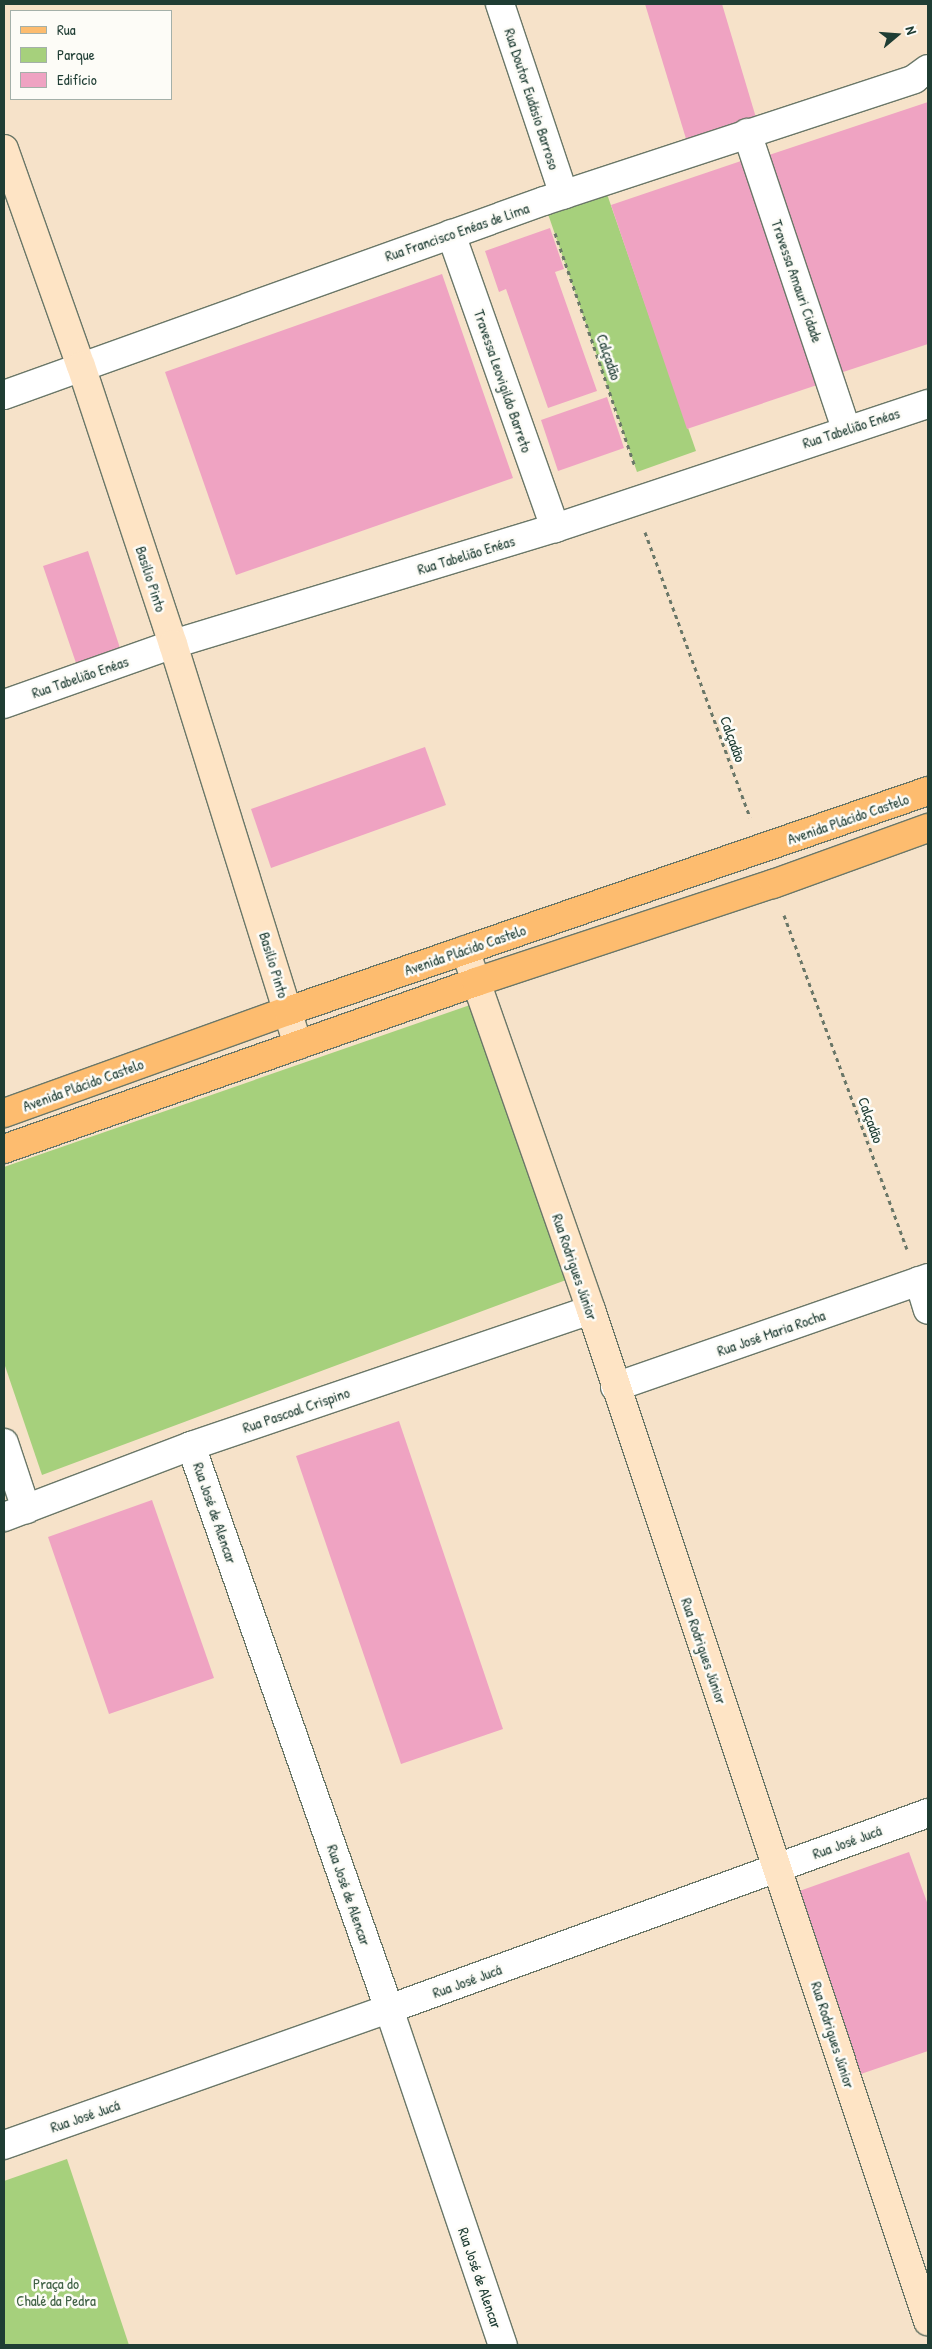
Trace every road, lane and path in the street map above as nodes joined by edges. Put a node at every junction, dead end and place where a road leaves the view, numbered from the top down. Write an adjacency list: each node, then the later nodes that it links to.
1 (500, 4): 5 (street, Rua Doutor Eudásio Barroso)
2 (924, 76): 3 (street, Rua Francisco Enéas de Lima)
3 (747, 133): 5 (street, Rua Francisco Enéas de Lima); 10 (street, Travessa Amauri Cidade)
4 (4, 149): 7 (main road, Basilio Pinto)
5 (554, 198): 6 (street, Rua Francisco Enéas de Lima); 11 (path, Calçadão)
6 (451, 234): 7 (street, Rua Francisco Enéas de Lima); 12 (street, Travessa Leovigildo Barreto)
7 (81, 366): 8 (street, Rua Francisco Enéas de Lima); 13 (main road, Basilio Pinto)
8 (4, 394)
9 (928, 404): 10 (street, Rua Tabelião Enéas)
10 (846, 429): 11 (street, Rua Tabelião Enéas)
11 (634, 501): 12 (street, Rua Tabelião Enéas); 17 (path, Calçadão)
12 (555, 528): 13 (street, Rua Tabelião Enéas)
13 (173, 644): 14 (street, Rua Tabelião Enéas); 21 (main road, Basilio Pinto)
14 (4, 704)
15 (928, 791): 17 (main road, Avenida Plácido Castelo)
16 (928, 828): 18 (main road)
17 (762, 850): 19 (main road, Avenida Plácido Castelo)
18 (773, 884): 20 (main road); 25 (path, Calçadão)
19 (465, 950): 20 (main road, Rua Rodrigues Júnior); 21 (main road, Avenida Plácido Castelo)
20 (476, 982): 22 (main road); 26 (main road, Rua Rodrigues Júnior)
21 (288, 1011): 22 (main road, Basilio Pinto); 23 (main road, Avenida Plácido Castelo)
22 (298, 1045): 24 (main road)
23 (4, 1113)
24 (4, 1149)
25 (923, 1280): 27 (street); 28 (street, Rua José Maria Rocha)
26 (591, 1310): 28 (main road, Rua Rodrigues Júnior); 30 (street, Rua Pascoal Crispino)
27 (928, 1310)
28 (615, 1387): 33 (main road, Rua Rodrigues Júnior)
29 (4, 1442): 31 (street)
30 (191, 1446): 31 (street, Rua Pascoal Crispino); 34 (street, Rua José de Alencar)
31 (15, 1513)
32 (928, 1813): 33 (street, Rua José Jucá)
33 (777, 1867): 34 (street, Rua José Jucá); 36 (main road, Rua Rodrigues Júnior)
34 (389, 2009): 35 (street, Rua José Jucá); 37 (street, Rua José de Alencar)
35 (4, 2145)
36 (928, 2322)
37 (503, 2345)

